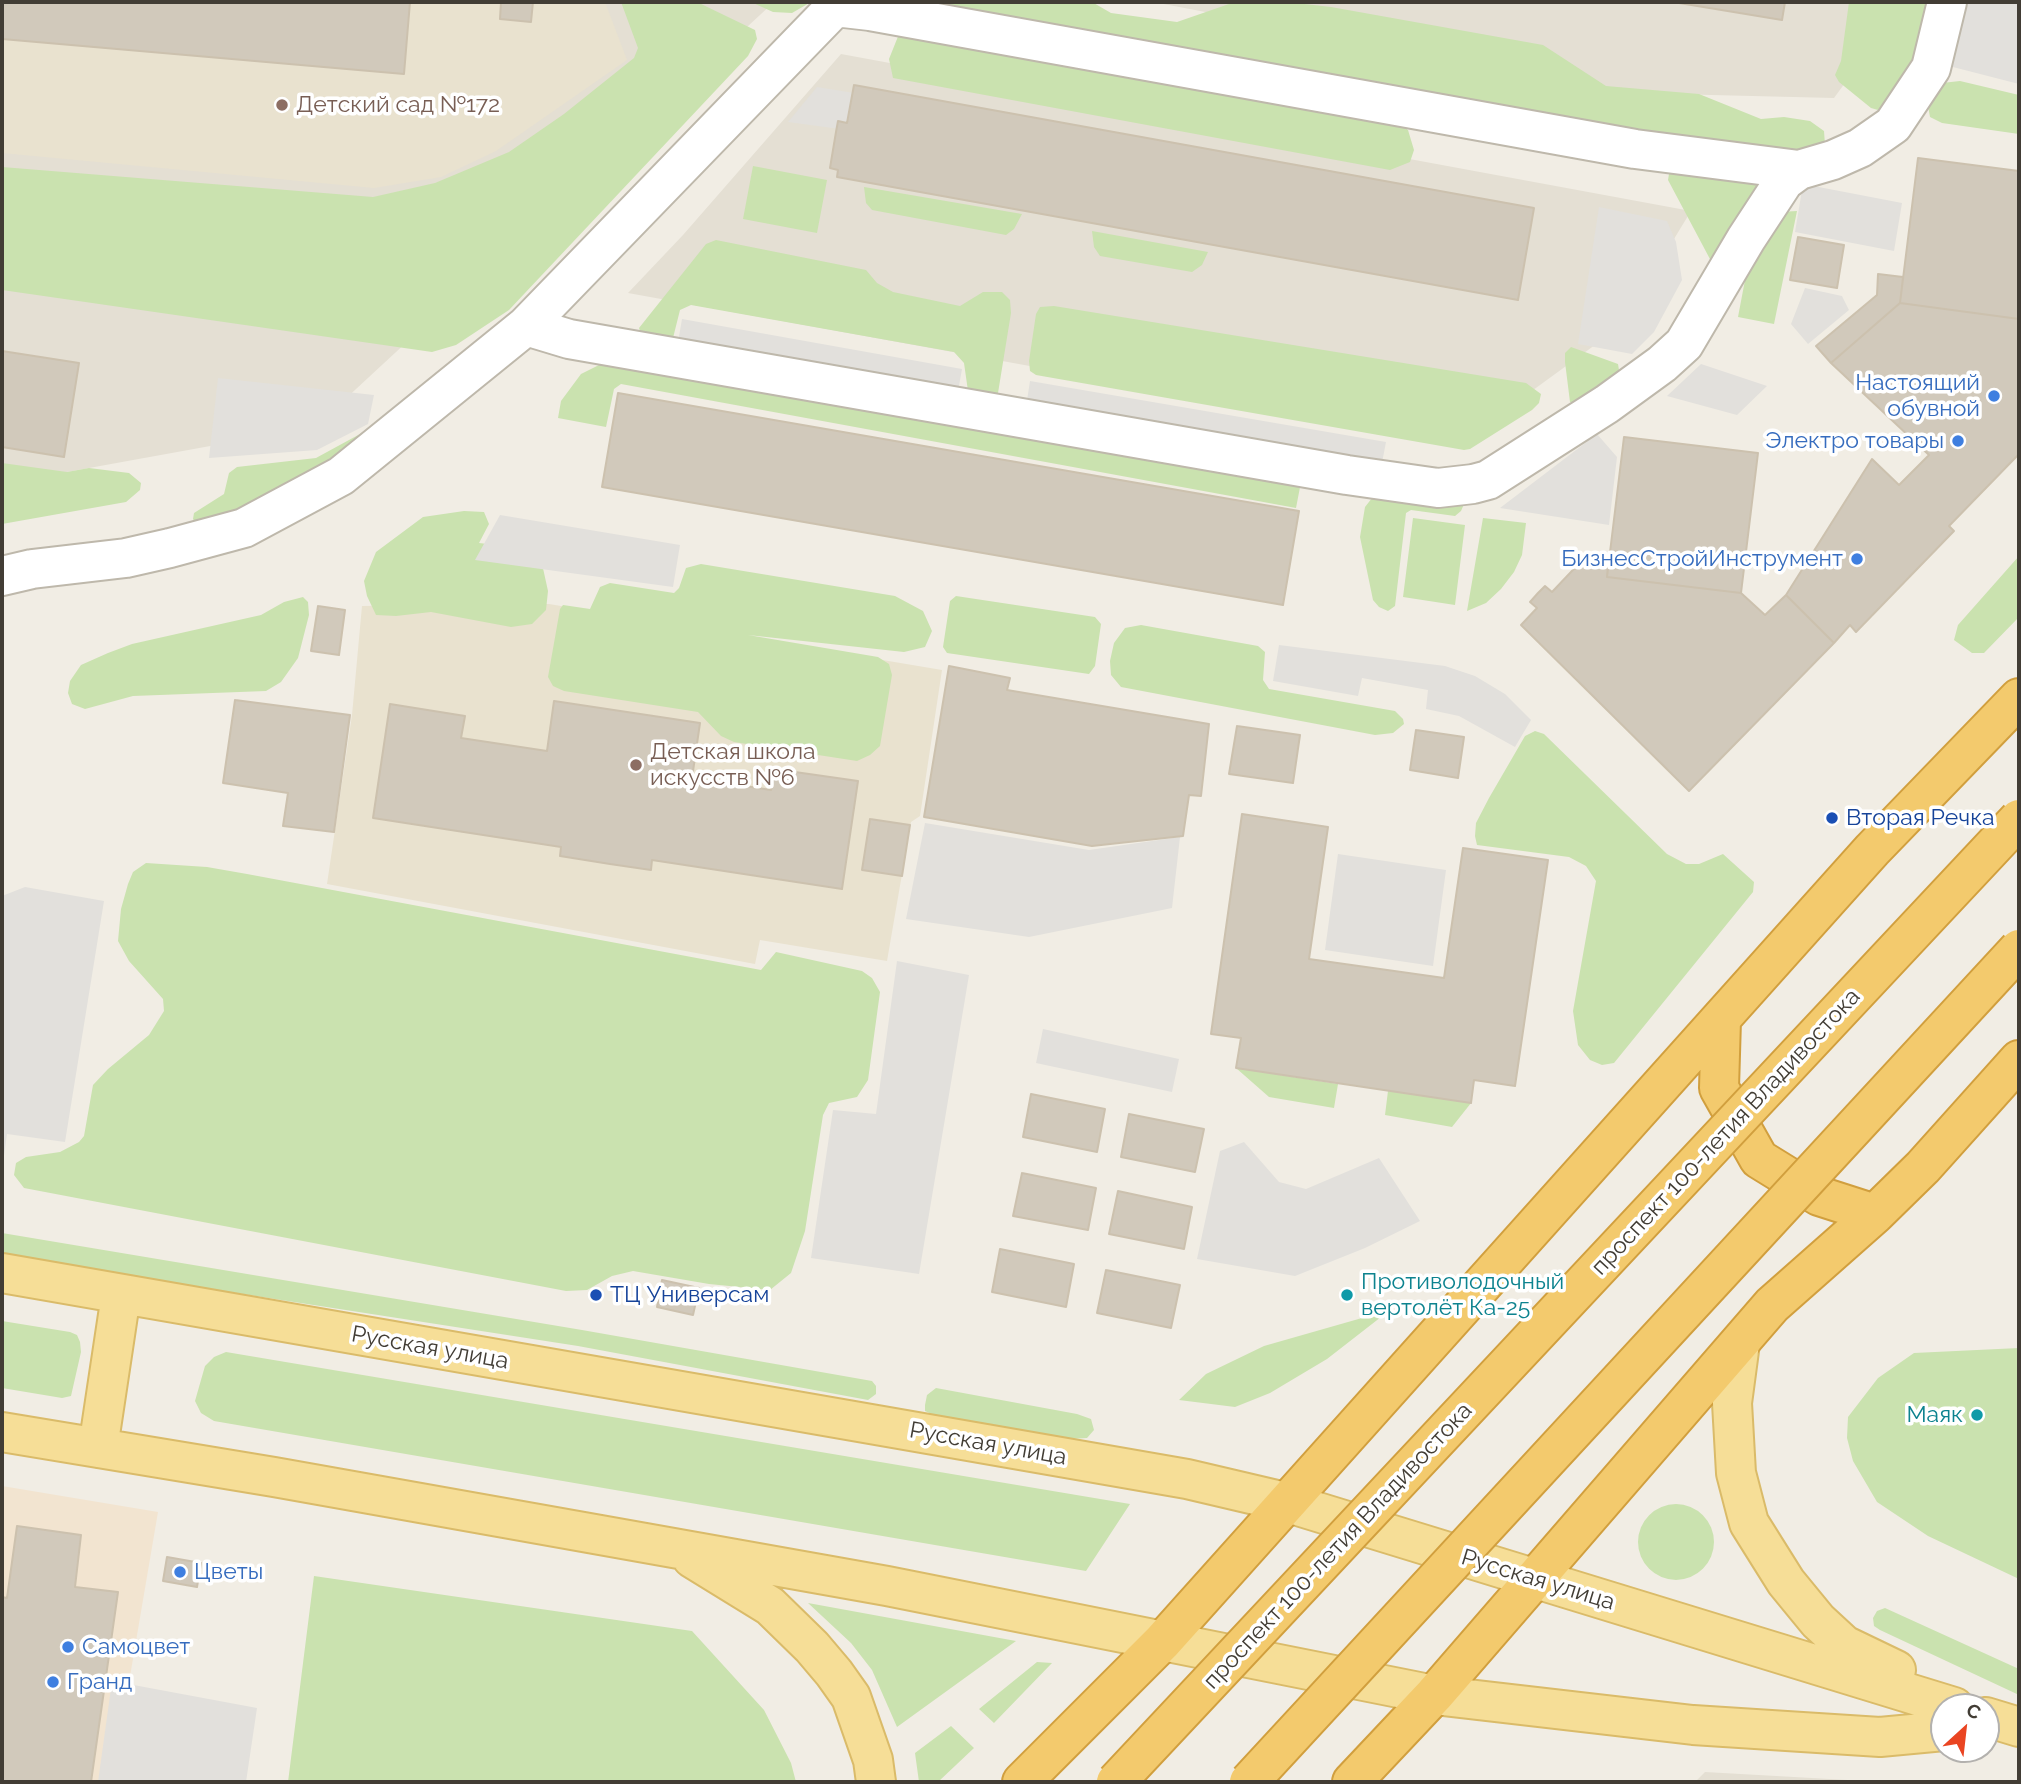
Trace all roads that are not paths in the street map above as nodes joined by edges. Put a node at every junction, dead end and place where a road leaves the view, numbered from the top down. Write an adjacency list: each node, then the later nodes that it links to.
1 (1947, 2): 3 (street)
2 (838, 4): 3 (street); 4 (street)
3 (1799, 170): 4 (street)
4 (526, 326): 5 (street)
5 (2, 576)
6 (2019, 698): 9 (highway)
7 (2019, 819): 27 (highway, проспект 100-летия Владивостока, bridge)
8 (2019, 948): 28 (highway, bridge)
9 (1721, 1020): 11 (highway); 17 (highway)
10 (2019, 1060): 11 (highway)
11 (1875, 1214): 14 (highway)
12 (2, 1273): 13 (main road, Русская улица)
13 (121, 1296): 16 (main road); 17 (main road, Русская улица)
14 (1740, 1343): 19 (highway); 21 (main road)
15 (2, 1432): 16 (main road)
16 (98, 1448): 18 (main road)
17 (1285, 1502): 19 (main road, Русская улица); 20 (highway)
18 (676, 1548): 20 (main road); 25 (main road)
19 (1535, 1580): 22 (highway); 23 (main road, Русская улица)
20 (1162, 1642): 22 (main road); 26 (highway)
21 (1945, 1693)
22 (1434, 1695): 24 (main road); 29 (highway)
23 (1930, 1700)
24 (1930, 1732)
25 (876, 1782)
26 (1022, 1782)
27 (1116, 1782)
28 (1248, 1782)
29 (1352, 1782)

